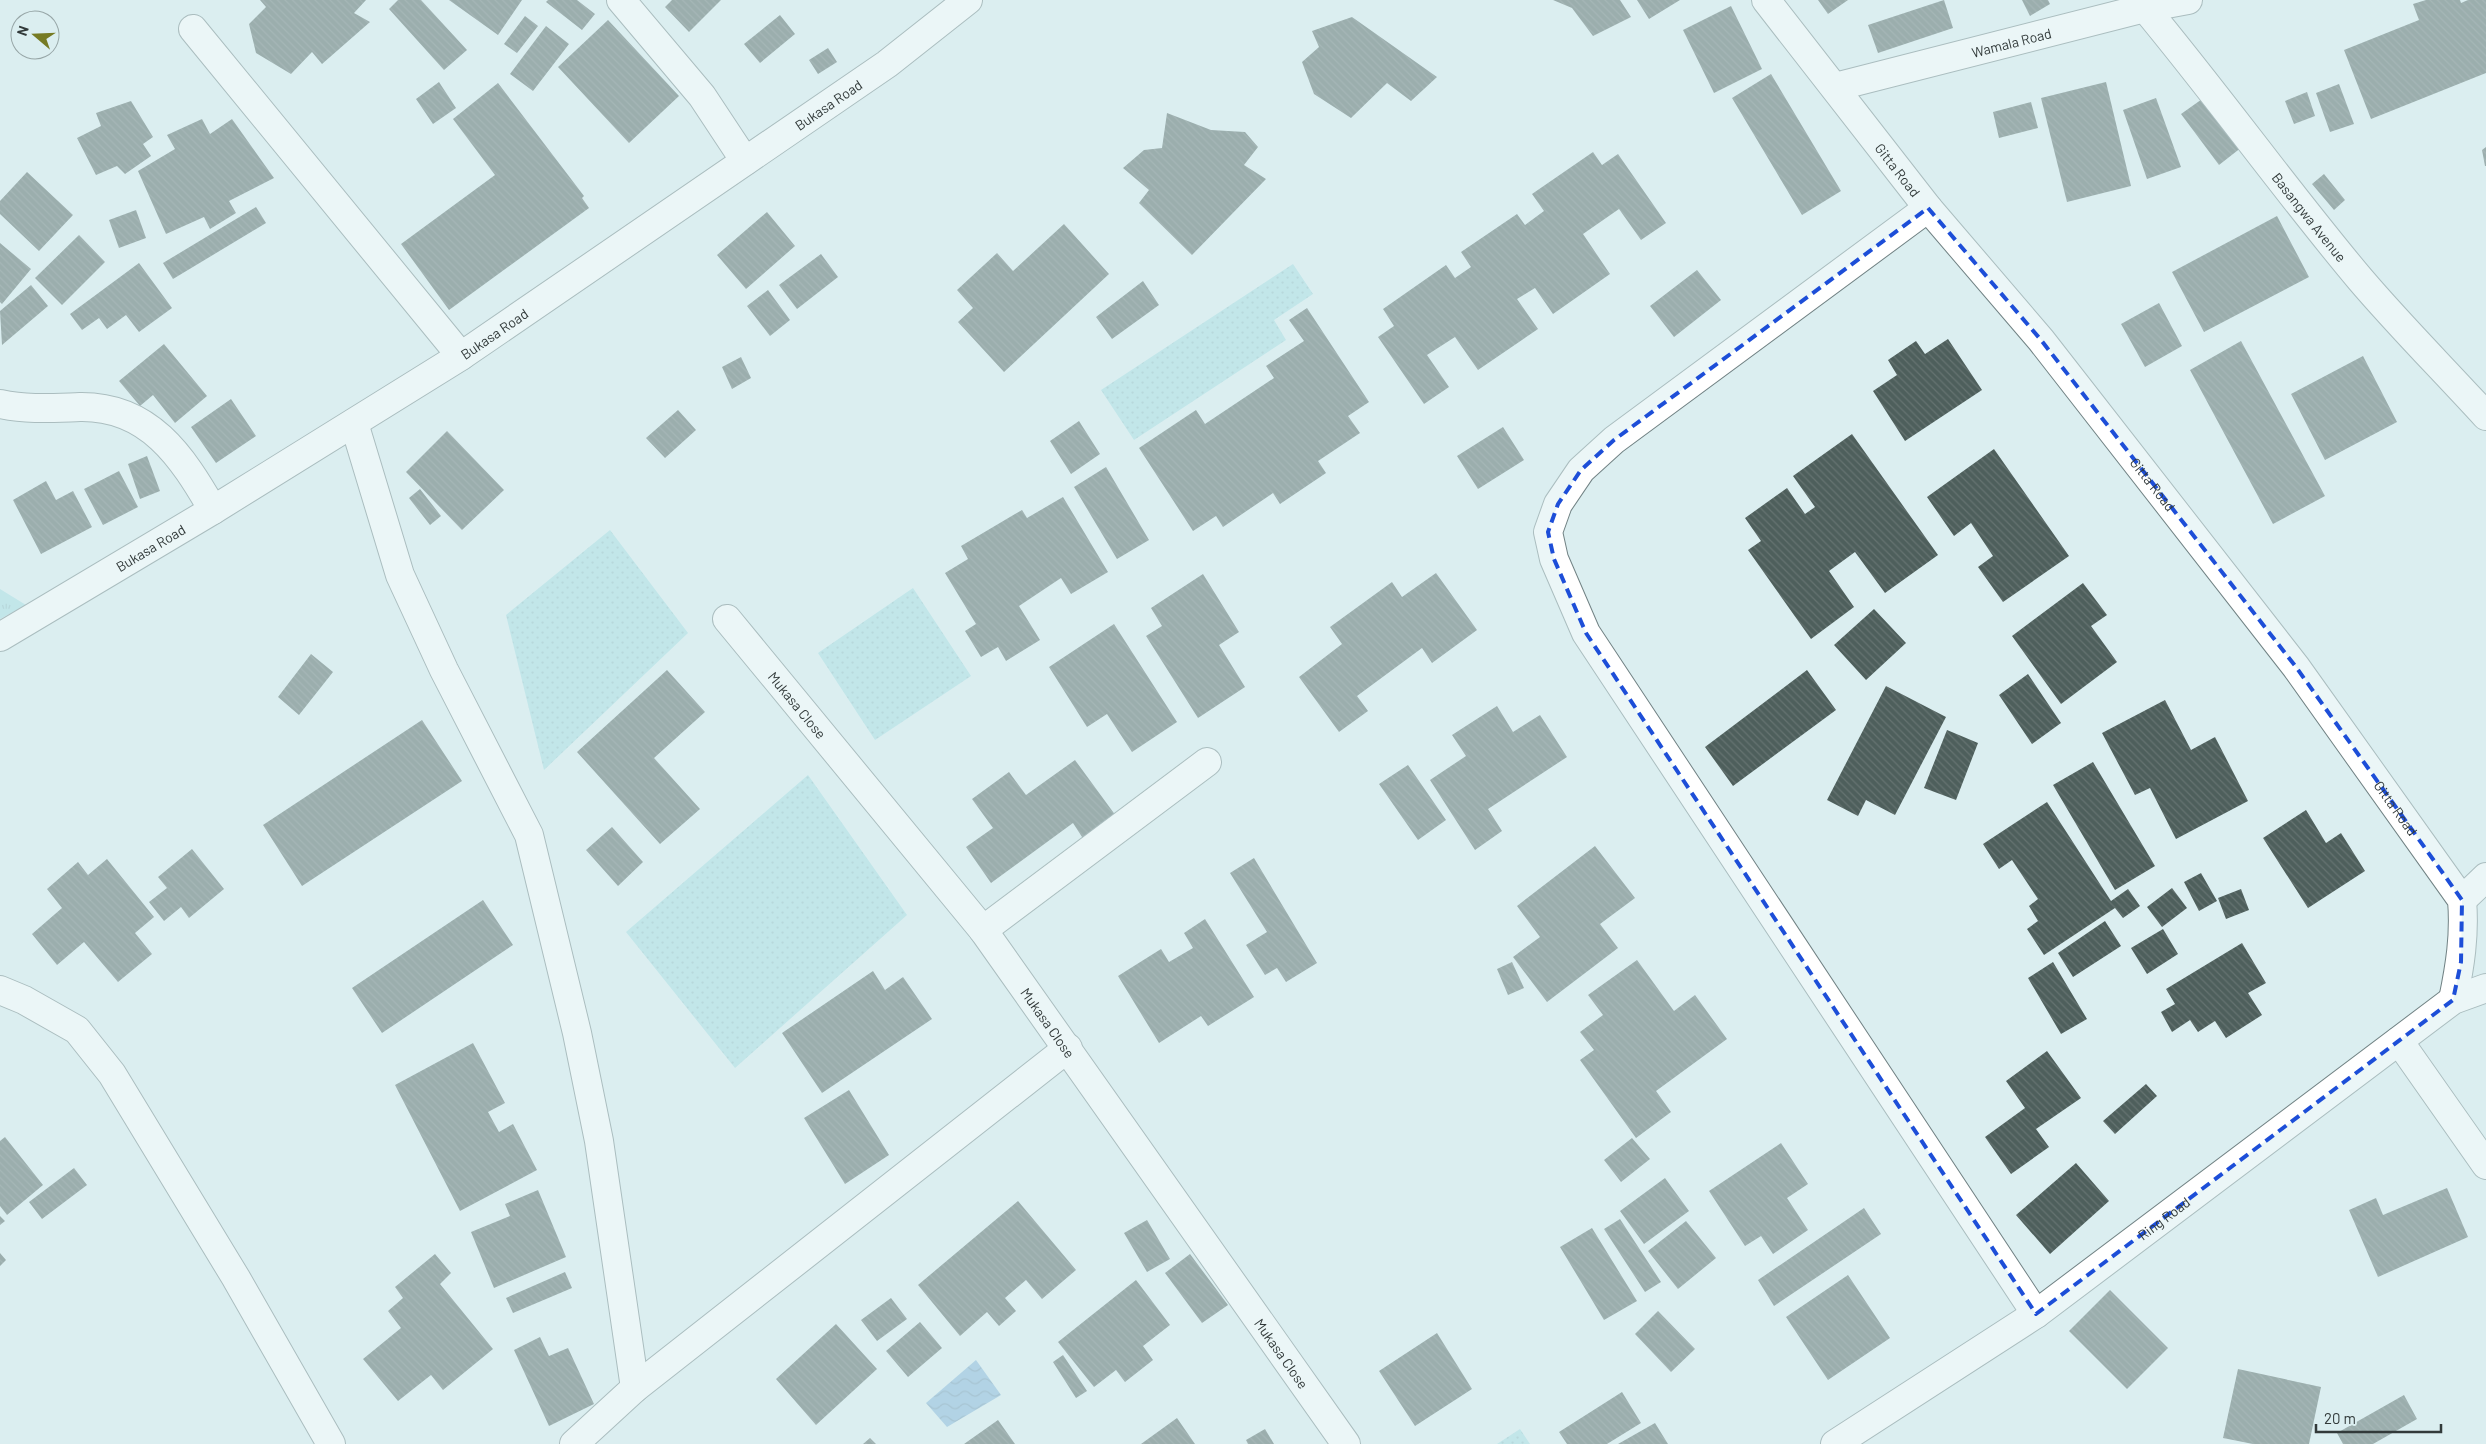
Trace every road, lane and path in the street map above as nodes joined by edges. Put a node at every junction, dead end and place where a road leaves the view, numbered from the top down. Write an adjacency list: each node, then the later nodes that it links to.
1 (621, 0): 8 (street)
2 (968, 0): 8 (street, Bukasa Road)
3 (1766, 0): 7 (street, Gitta Road)
4 (2188, 0): 5 (street, Wamala Road)
5 (2145, 8): 7 (street, Wamala Road); 12 (street, Basangwa Avenue)
6 (193, 28): 10 (street)
7 (1835, 87): 9 (street, Gitta Road)
8 (745, 161): 10 (street, Bukasa Road)
9 (1928, 208): 19 (street, Gitta Road); 27 (street)
10 (461, 356): 13 (street, Bukasa Road)
11 (0, 404): 14 (street)
12 (2486, 416)
13 (354, 423): 14 (street, Bukasa Road); 28 (street)
14 (213, 510): 16 (street, Bukasa Road)
15 (727, 619): 20 (street, Mukasa Close)
16 (0, 637)
17 (1207, 762): 20 (street)
18 (2486, 877): 19 (street)
19 (2462, 900): 23 (street)
20 (983, 930): 25 (street, Mukasa Close)
21 (2486, 988): 23 (street, Ring Road)
22 (0, 990): 29 (street)
23 (2453, 1000): 24 (street, Ring Road)
24 (2399, 1040): 26 (street); 27 (street, Ring Road)
25 (1068, 1048): 28 (street); 31 (street, Mukasa Close)
26 (2486, 1165)
27 (2036, 1314): 32 (street, Ring Road)
28 (634, 1388): 30 (street)
29 (331, 1444)
30 (574, 1444)
31 (1346, 1444)
32 (1835, 1444)

